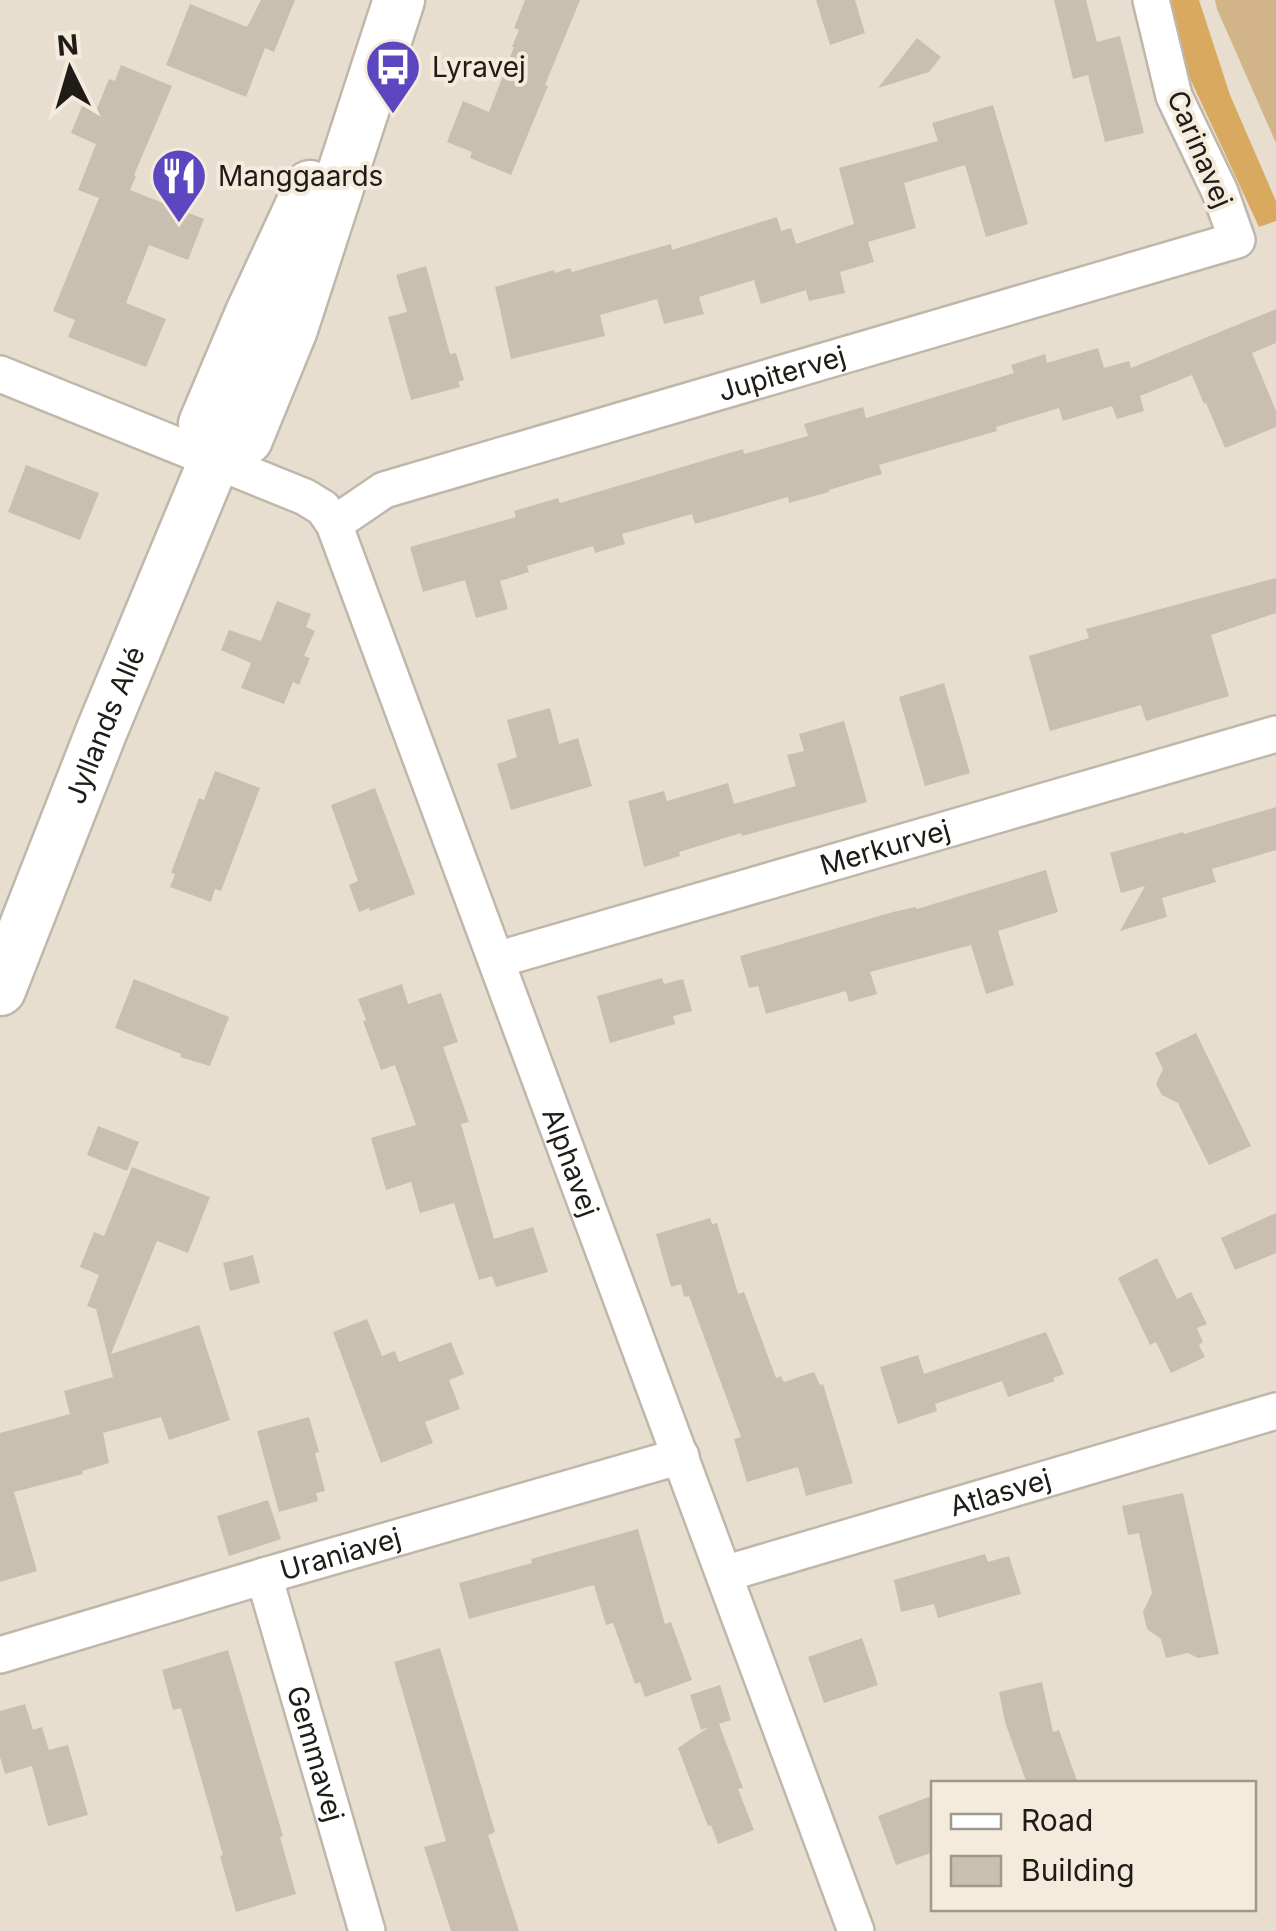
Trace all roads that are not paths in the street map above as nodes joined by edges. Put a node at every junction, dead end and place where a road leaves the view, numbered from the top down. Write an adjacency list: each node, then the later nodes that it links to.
1 (398, 0): 5 (street, Jyllands Allé)
2 (1151, 0): 3 (street, Carinavej)
3 (1237, 240): 6 (street, Jupitervej)
4 (0, 374): 5 (street)
5 (214, 461): 6 (street); 9 (street, Jyllands Allé)
6 (334, 524): 8 (street, Alphavej)
7 (1276, 734): 8 (street, Merkurvej)
8 (496, 960): 11 (street, Alphavej)
9 (0, 990)
10 (1276, 1412): 12 (street, Atlasvej)
11 (680, 1456): 12 (street, Alphavej); 13 (street, Uraniavej)
12 (724, 1574): 16 (street, Alphavej)
13 (264, 1576): 14 (street, Uraniavej); 15 (street, Gemmavej)
14 (0, 1655)
15 (368, 1931)
16 (856, 1931)

